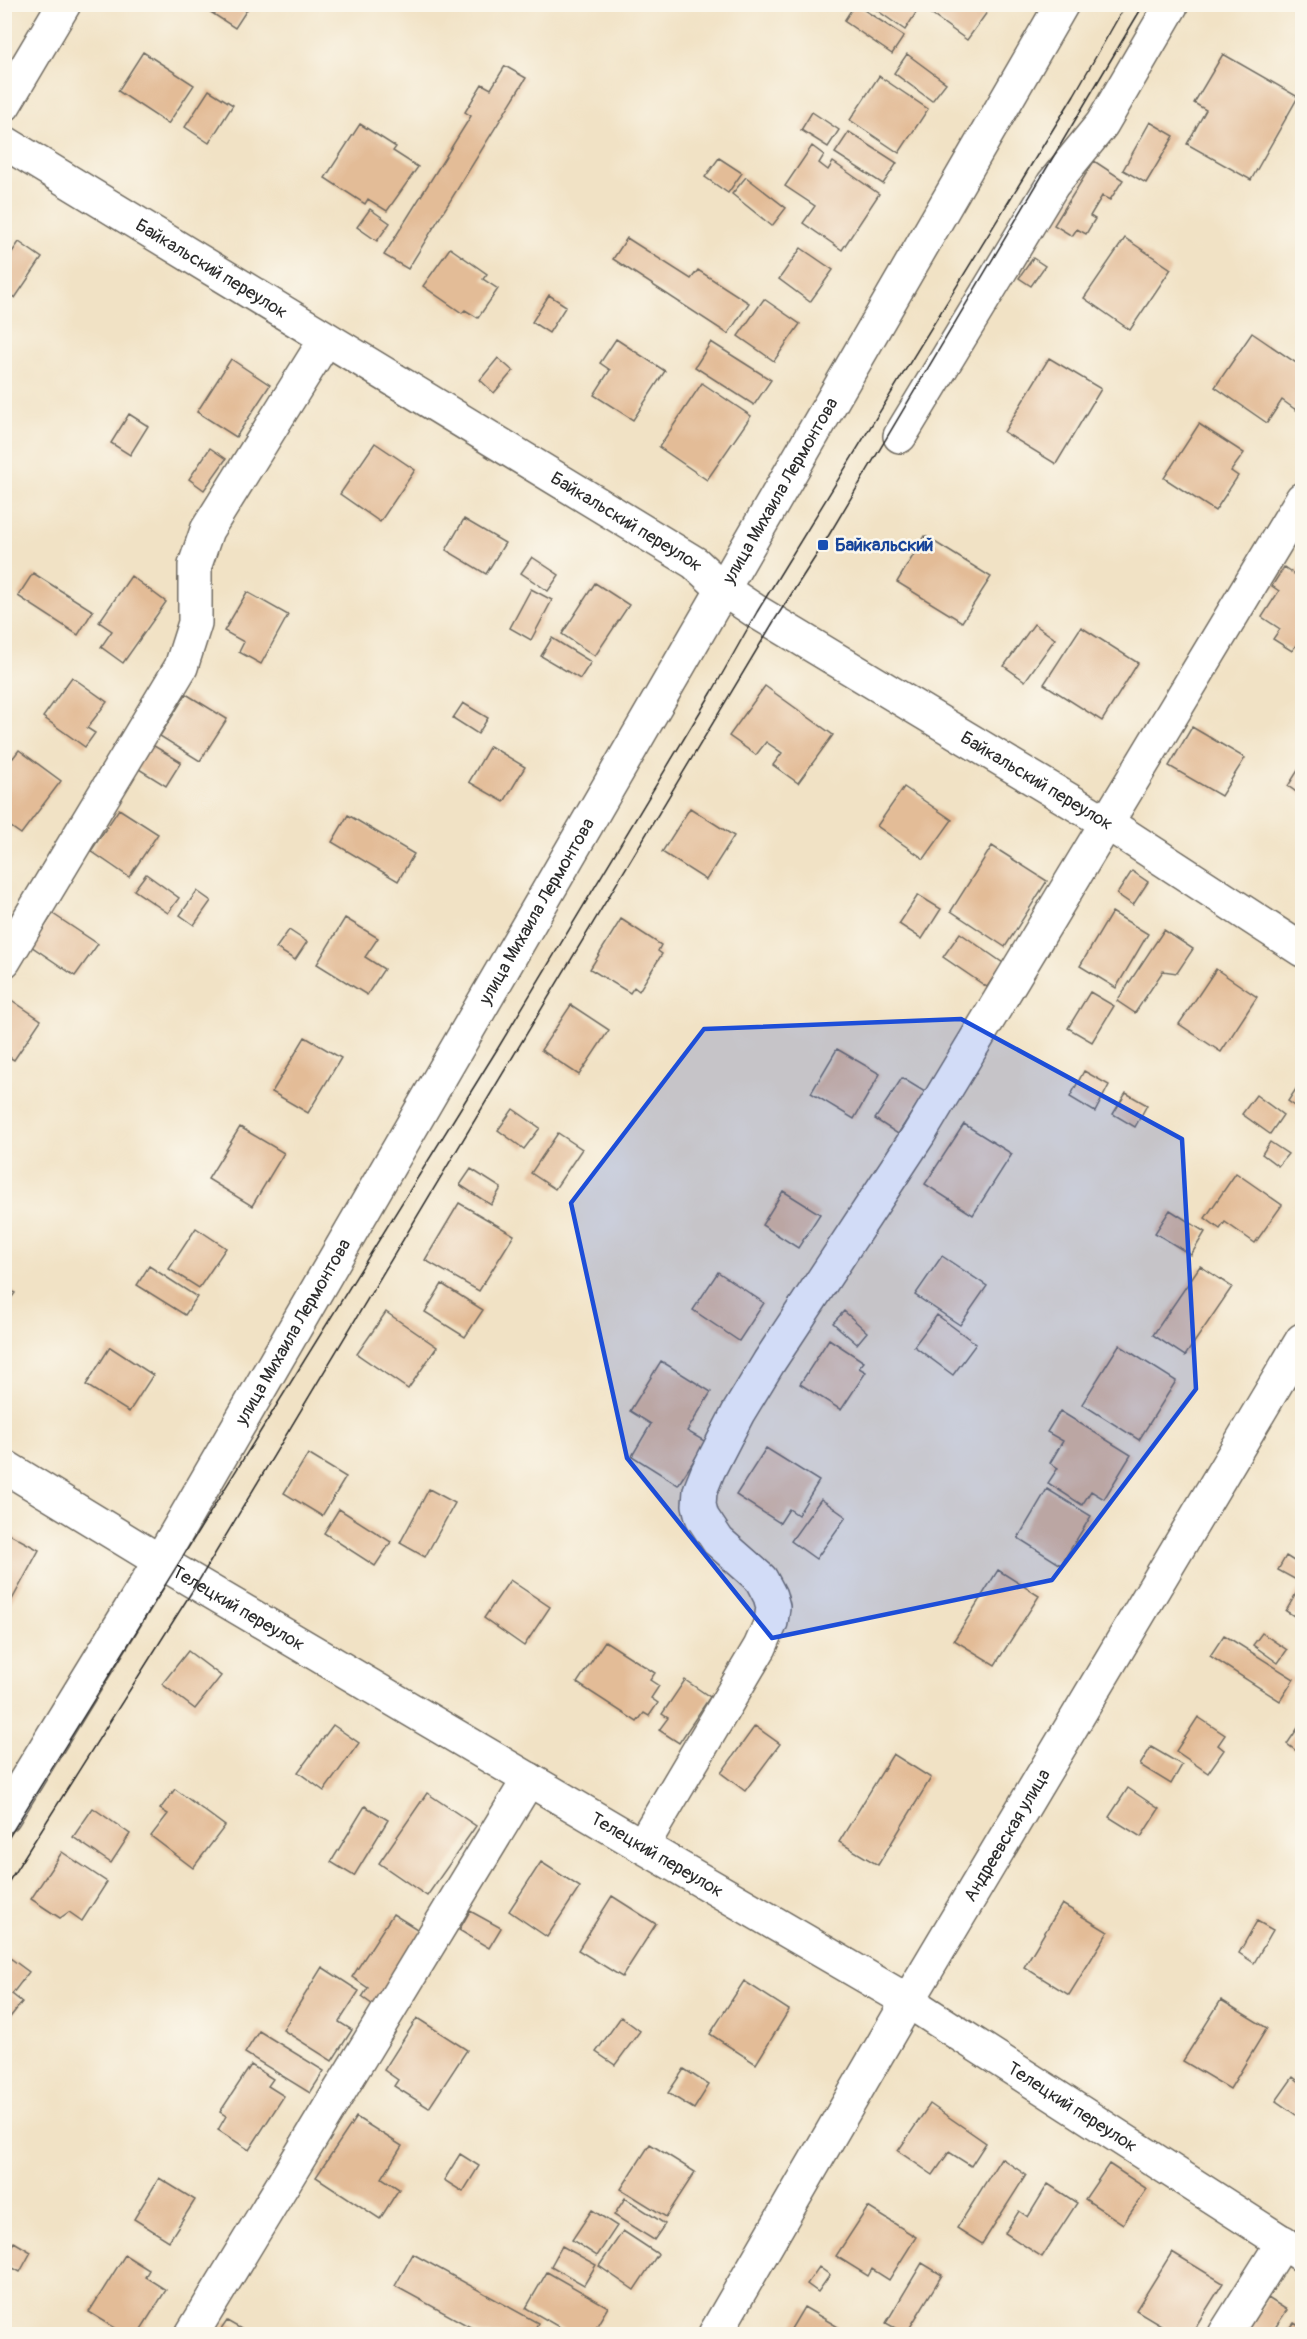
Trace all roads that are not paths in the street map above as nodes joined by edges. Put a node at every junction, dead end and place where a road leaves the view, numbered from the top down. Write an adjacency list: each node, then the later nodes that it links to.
1 (64, 4): 4 (street)
2 (1062, 4): 9 (street, улица Михаила Лермонтова)
3 (1173, 4): 7 (street)
4 (4, 105)
5 (4, 142): 6 (street, Байкальский переулок)
6 (326, 339): 9 (street, Байкальский переулок); 12 (street)
7 (900, 436)
8 (1302, 499): 10 (street)
9 (724, 590): 10 (street, Байкальский переулок); 15 (street, улица Михаила Лермонтова)
10 (1107, 823): 11 (street, Байкальский переулок); 18 (street)
11 (1302, 951)
12 (4, 961)
13 (1302, 1340): 19 (street, Андреевская улица)
14 (4, 1466): 15 (street, Телецкий переулок)
15 (160, 1561): 16 (street, Телецкий переулок); 17 (street, улица Михаила Лермонтова)
16 (529, 1779): 18 (street, Телецкий переулок); 21 (street)
17 (4, 1815)
18 (642, 1846): 19 (street, Телецкий переулок)
19 (908, 2001): 20 (street, Телецкий переулок); 22 (street, Андреевская улица)
20 (1293, 2248): 23 (street)
21 (192, 2334)
22 (715, 2334)
23 (1226, 2334)

